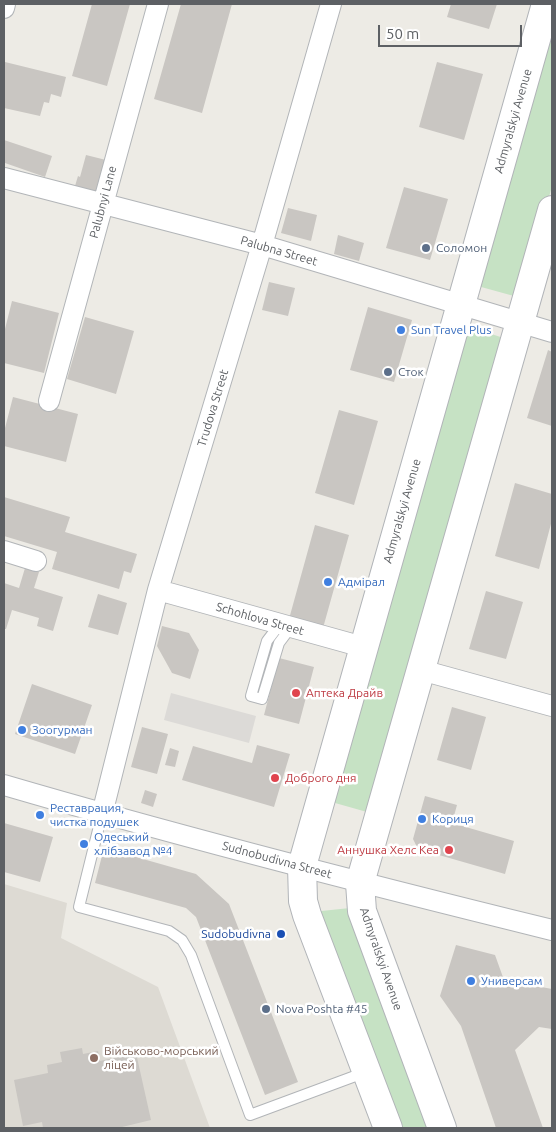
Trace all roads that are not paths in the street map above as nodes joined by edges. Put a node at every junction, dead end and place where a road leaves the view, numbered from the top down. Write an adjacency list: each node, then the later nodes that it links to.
1 (5, 4): 5 (street)
2 (158, 4): 7 (street, Palubnyi Lane)
3 (331, 4): 9 (street, Trudova Street)
4 (546, 4): 10 (main road, Admyralskyi Avenue)
5 (4, 8)
6 (4, 178): 7 (street, Palubna Street)
7 (103, 202): 9 (street, Palubna Street); 13 (street, Palubnyi Lane)
8 (552, 210): 11 (main road, Admyralskyi Avenue)
9 (262, 245): 10 (street, Palubna Street); 16 (street, Trudova Street)
10 (460, 305): 11 (street, Palubna Street); 18 (main road, Admyralskyi Avenue)
11 (521, 321): 12 (street, Palubna Street); 19 (main road, Admyralskyi Avenue)
12 (552, 332)
13 (49, 401)
14 (4, 551): 15 (street)
15 (36, 560)
16 (158, 590): 17 (street, Schohlova Street); 22 (street, Trudova Street)
17 (286, 626): 17 (lane); 18 (street, Schohlova Street)
18 (363, 647): 23 (main road, Admyralskyi Avenue)
19 (421, 670): 20 (street); 24 (main road, Admyralskyi Avenue)
20 (552, 706)
21 (4, 785): 22 (street, Sudnobudivna Street)
22 (102, 814): 23 (street, Sudnobudivna Street); 26 (lane)
23 (302, 866): 24 (street, Sudnobudivna Street); 26 (main road, Admyralskyi Avenue)
24 (360, 882): 25 (street, Sudnobudivna Street); 28 (main road, Admyralskyi Avenue)
25 (552, 930)
26 (367, 1071): 27 (main road, Admyralskyi Avenue)
27 (388, 1128)
28 (442, 1128)

